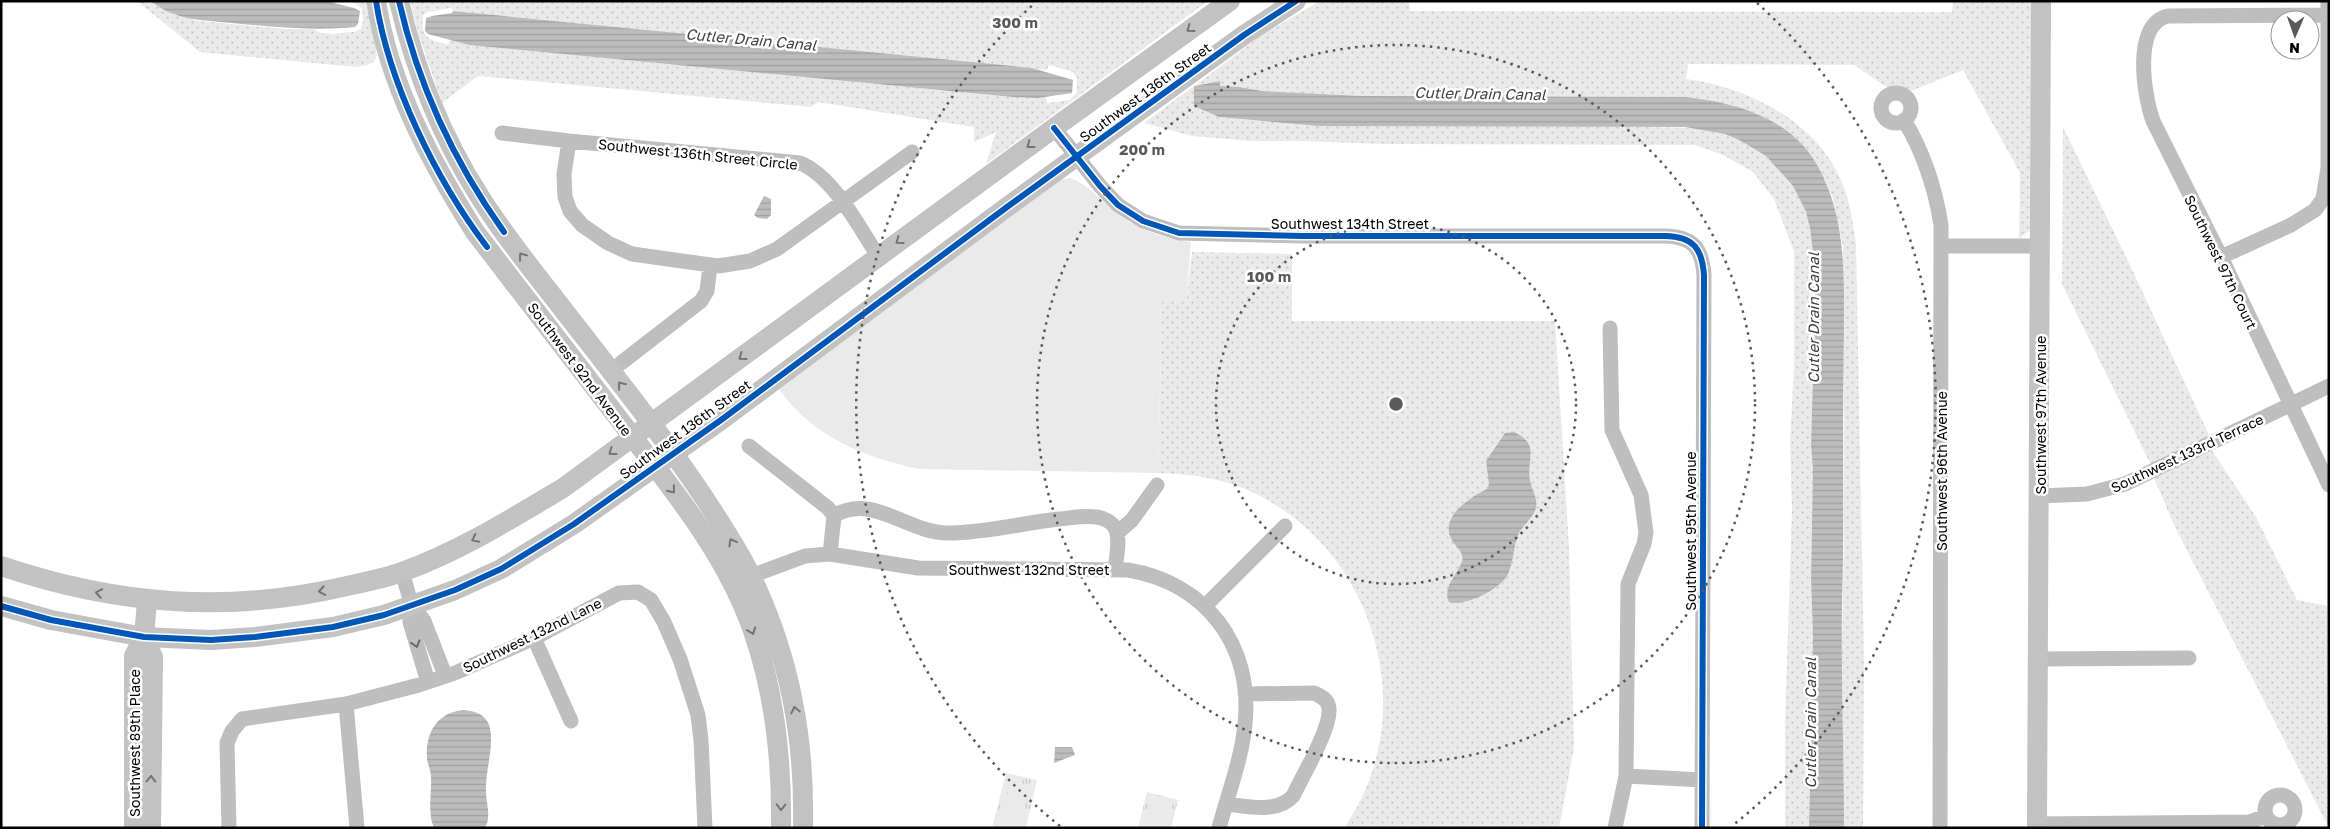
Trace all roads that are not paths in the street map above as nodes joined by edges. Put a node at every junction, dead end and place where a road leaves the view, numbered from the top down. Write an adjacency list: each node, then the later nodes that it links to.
1 (376, 1): 26 (street, Southwest 92nd Avenue)
2 (399, 1): 25 (street, Southwest 92nd Avenue, one-way to 2)
3 (1230, 1): 9 (street, Southwest 136th Street, one-way to 9)
4 (1296, 1): 13 (street, Southwest 136th Street)
5 (2041, 1): 17 (street, Southwest 97th Avenue)
6 (2328, 1): 7 (street)
7 (2328, 15): 19 (street); 19 (street, Southwest 97th Court)
8 (1904, 120): 16 (street, Southwest 96th Avenue)
9 (1054, 128): 13 (street, Southwest 134th Street); 18 (street, Southwest 136th Street, one-way to 18)
10 (502, 133): 11 (street, Southwest 136th Street Circle)
11 (569, 141): 14 (street, Southwest 136th Street Circle); 20 (street)
12 (912, 152): 14 (street)
13 (1076, 157): 15 (street, Southwest 134th Street); 28 (street, Southwest 136th Street)
14 (842, 202): 18 (street, Southwest 136th Street Circle); 20 (street)
15 (1688, 241): 58 (street, Southwest 95th Avenue)
16 (1942, 246): 17 (street); 72 (street, Southwest 96th Avenue)
17 (2041, 246): 32 (street, Southwest 97th Avenue)
18 (878, 256): 25 (street, Southwest 136th Street, one-way to 25)
19 (2221, 257): 24 (street, Southwest 97th Court)
20 (710, 266): 22 (street)
21 (1610, 328): 57 (street)
22 (622, 363)
23 (2329, 386): 24 (street, Southwest 133rd Terrace)
24 (2291, 404): 31 (street, Southwest 97th Court); 32 (street, Southwest 133rd Terrace)
25 (652, 423): 26 (street, Southwest 136th Street); 28 (street, Southwest 92nd Avenue)
26 (632, 437): 29 (street, Southwest 92nd Avenue); 39 (street, Southwest 136th Street, one-way to 39)
27 (748, 446): 33 (street)
28 (673, 452): 29 (street, Southwest 136th Street); 40 (street, Southwest 92nd Avenue, one-way to 28)
29 (654, 466): 43 (street, Southwest 136th Street); 55 (street, Southwest 92nd Avenue, one-way to 55)
30 (1157, 485): 35 (street)
31 (2329, 485)
32 (2039, 496): 48 (street, Southwest 97th Avenue)
33 (834, 516): 35 (street); 36 (street)
34 (1285, 526): 44 (street)
35 (1117, 532): 38 (street)
36 (830, 554): 38 (street, Southwest 132nd Street); 40 (street, Southwest 132nd Street)
37 (1, 566): 41 (street, Southwest 136th Street, one-way to 37)
38 (1115, 570): 44 (street, Southwest 132nd Street)
39 (402, 572): 41 (street, Southwest 136th Street, one-way to 41); 43 (street)
40 (751, 576): 54 (street, Southwest 92nd Avenue, one-way to 40)
41 (147, 601): 45 (street, Southwest 89th Place)
42 (1, 606): 45 (street, Southwest 136th Street)
43 (412, 606): 45 (street, Southwest 136th Street); 49 (street); 50 (street, one-way to 50)
44 (1205, 606): 51 (street, Southwest 132nd Street)
45 (144, 637): 62 (street, Southwest 89th Place); 63 (street, one-way to 45)
46 (534, 638): 49 (street, Southwest 132nd Lane); 53 (street); 66 (street, Southwest 132nd Lane)
47 (2189, 658): 48 (street)
48 (2039, 659): 61 (street, Southwest 97th Avenue)
49 (445, 675): 50 (street, Southwest 132nd Lane)
50 (428, 682): 52 (street, Southwest 132nd Lane)
51 (1245, 694): 59 (street, Southwest 132nd Street); 59 (street)
52 (346, 704): 64 (street, Southwest 132nd Lane); 65 (street)
53 (571, 721)
54 (801, 746): 55 (street); 56 (street, Southwest 92nd Avenue)
55 (780, 759): 56 (street); 67 (street, Southwest 92nd Avenue, one-way to 67)
56 (803, 766): 68 (street, Southwest 92nd Avenue)
57 (1626, 776): 58 (street); 70 (street)
58 (1702, 780): 71 (street, Southwest 95th Avenue)
59 (1226, 804): 69 (street, Southwest 132nd Street)
60 (2266, 816): 61 (street)
61 (2037, 826)
62 (134, 828)
63 (151, 828)
64 (229, 828)
65 (357, 828)
66 (705, 828)
67 (781, 828)
68 (804, 828)
69 (1219, 828)
70 (1615, 828)
71 (1702, 828)
72 (1940, 828)

